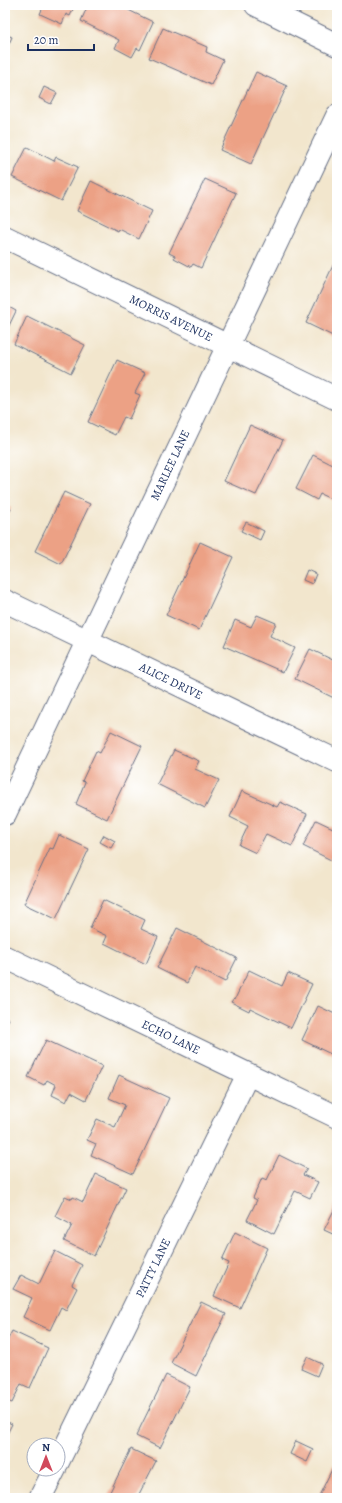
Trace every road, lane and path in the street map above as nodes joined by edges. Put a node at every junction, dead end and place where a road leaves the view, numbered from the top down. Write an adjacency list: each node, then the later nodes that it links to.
1 (256, 5): 2 (street)
2 (337, 45)
3 (337, 116): 5 (street, MARLEE LANE)
4 (5, 237): 5 (street, MORRIS AVENUE)
5 (227, 346): 6 (street, MORRIS AVENUE); 8 (street, MARLEE LANE)
6 (337, 399)
7 (5, 601): 8 (street, ALICE DRIVE)
8 (87, 640): 9 (street, ALICE DRIVE); 10 (street, MARLEE LANE)
9 (337, 761)
10 (5, 814)
11 (5, 957): 12 (street, ECHO LANE)
12 (248, 1074): 13 (street, ECHO LANE); 14 (street, PATTY LANE)
13 (337, 1117)
14 (66, 1446)
15 (51, 1477): 16 (street)
16 (40, 1498)

